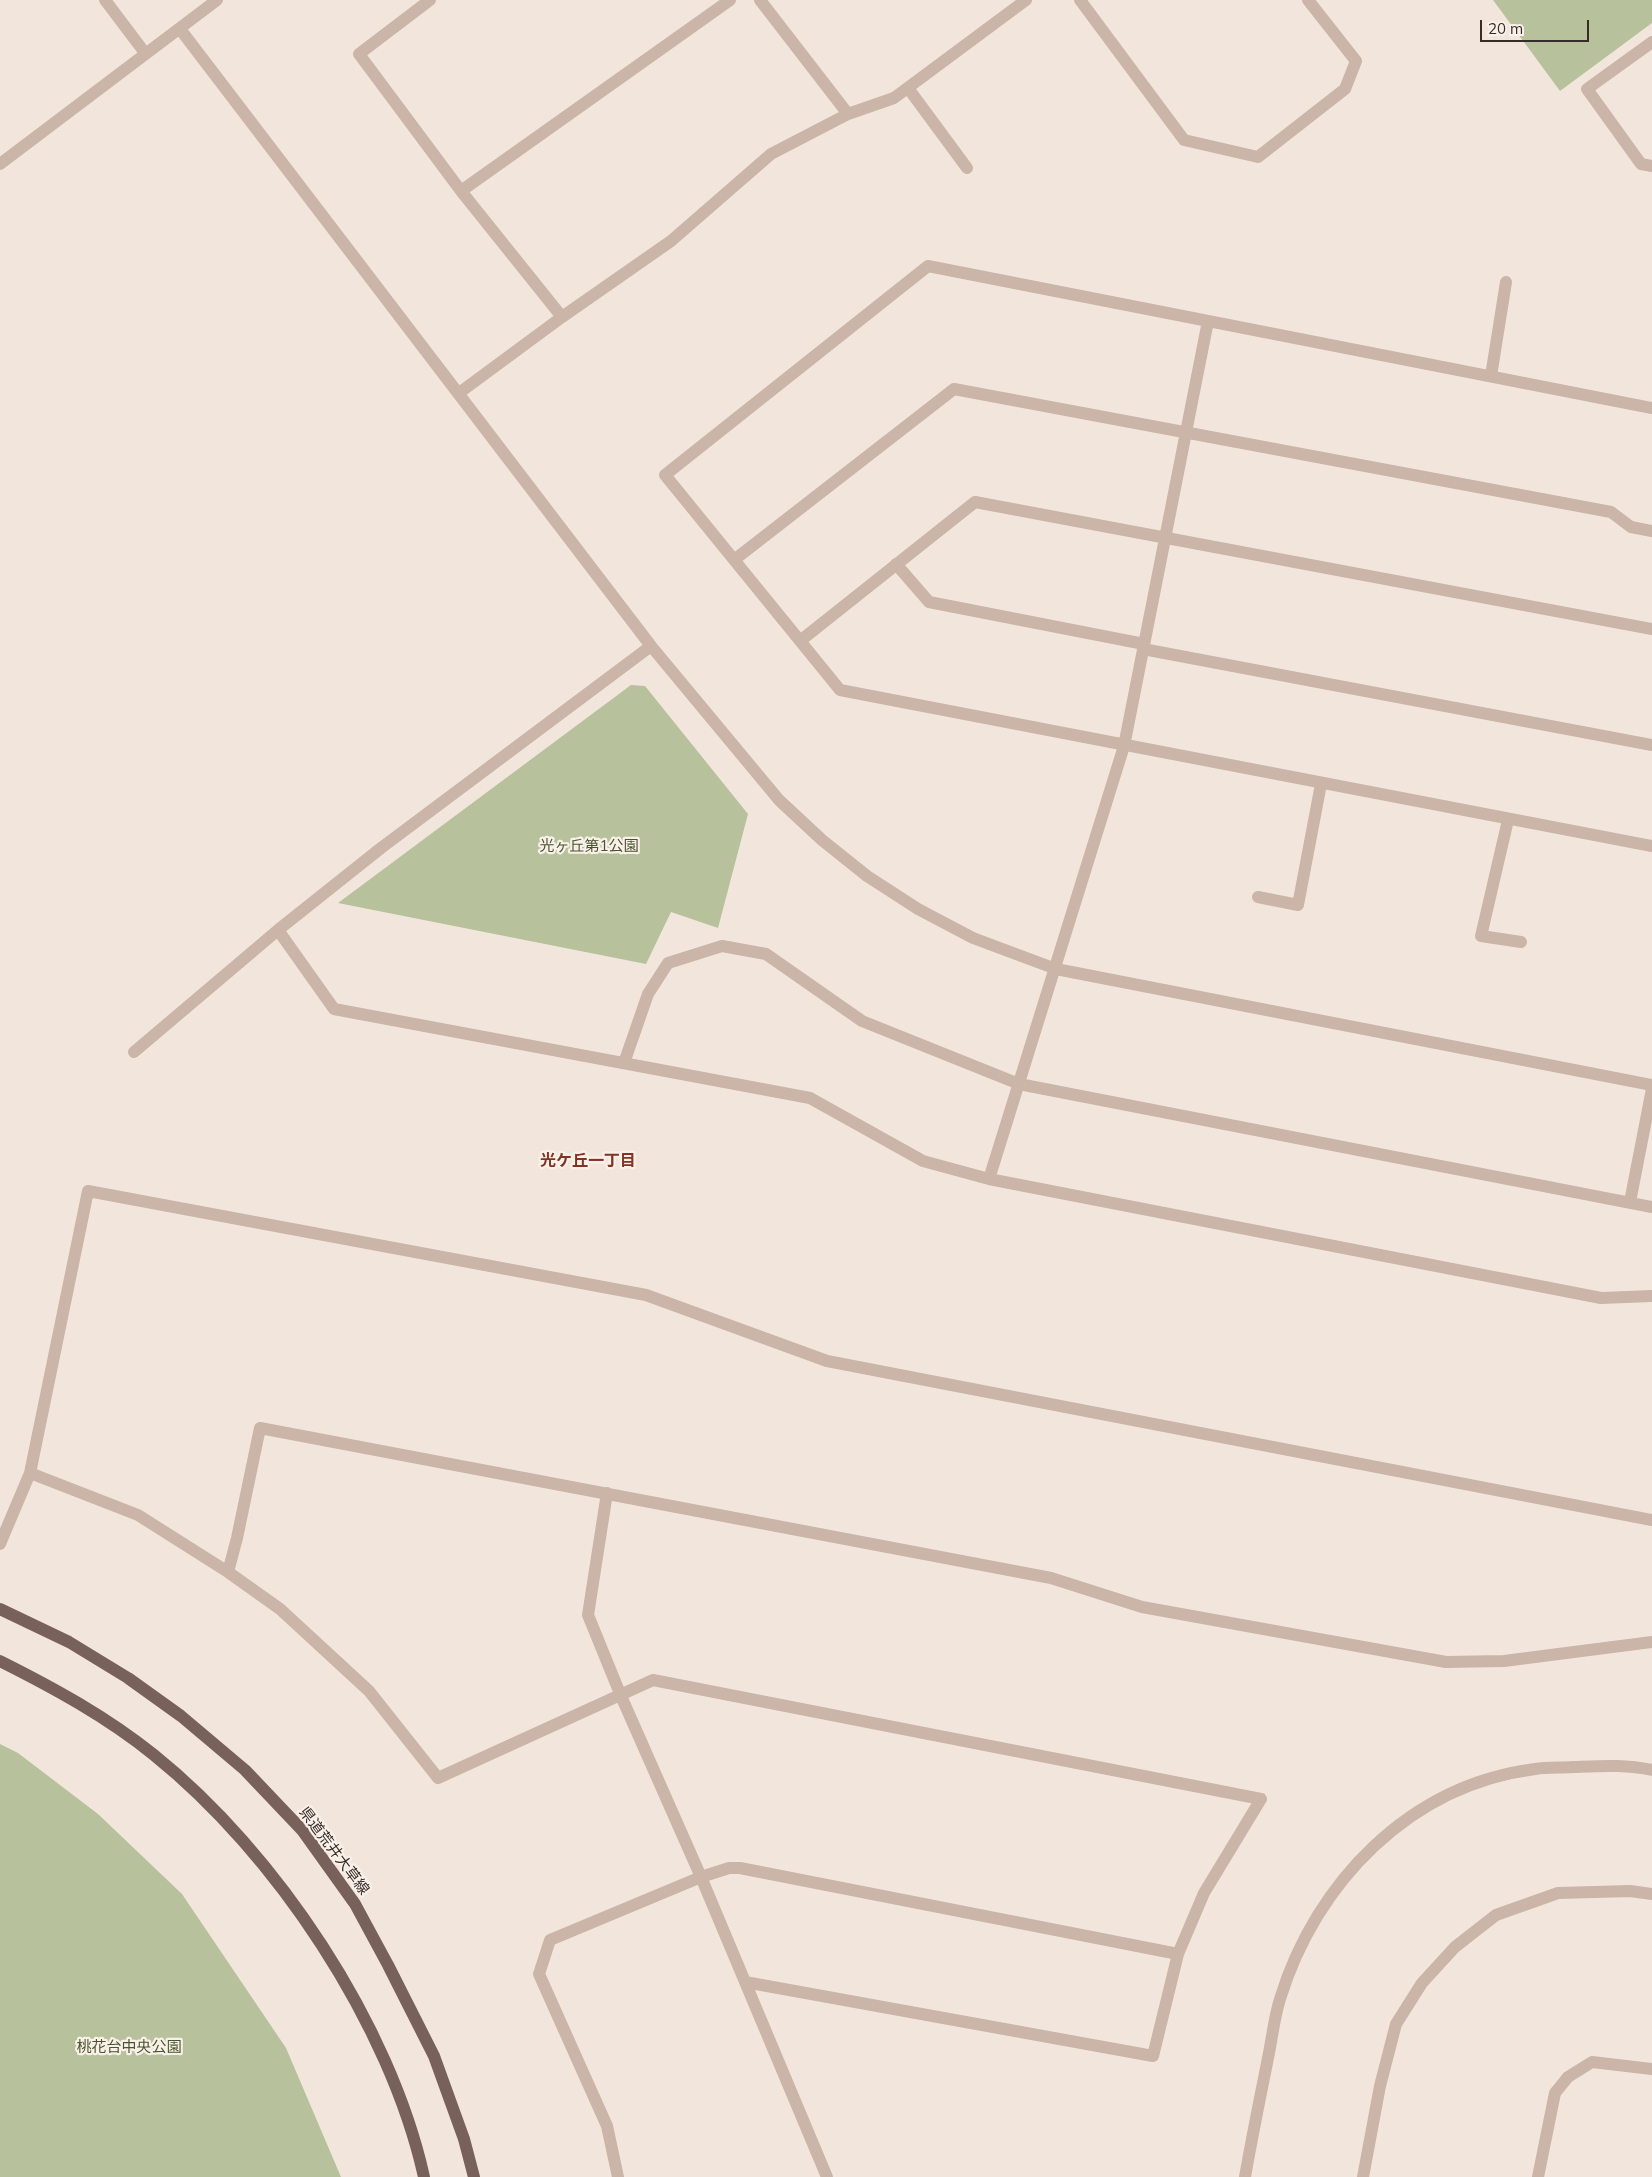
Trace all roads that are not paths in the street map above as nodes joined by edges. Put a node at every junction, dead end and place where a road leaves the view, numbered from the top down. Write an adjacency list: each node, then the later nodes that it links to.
1 (105, 0): 11 (street)
2 (217, 0): 9 (street)
3 (430, 0): 17 (street)
4 (730, 0): 17 (street)
5 (760, 0): 13 (street)
6 (1026, 0): 12 (street)
7 (1080, 0): 8 (street)
8 (1308, 0)
9 (180, 29): 11 (street); 22 (street)
10 (1652, 42): 15 (street)
11 (145, 53): 14 (street)
12 (908, 88): 13 (street); 16 (street)
13 (848, 114): 19 (street)
14 (0, 164)
15 (1652, 166)
16 (967, 168)
17 (462, 191): 19 (street)
18 (1506, 282): 21 (street)
19 (562, 316): 22 (street)
20 (1208, 321): 21 (street); 24 (street); 27 (street)
21 (1491, 376): 23 (street)
22 (459, 393): 31 (street)
23 (1652, 408)
24 (1186, 433): 25 (street); 26 (street); 27 (street)
25 (1652, 531)
26 (1166, 536): 28 (street); 29 (street); 32 (street)
27 (734, 560): 30 (street)
28 (896, 564): 30 (street); 32 (street)
29 (1652, 629)
30 (800, 641): 34 (street)
31 (651, 646): 39 (street); 41 (street)
32 (1143, 647): 33 (street); 34 (street)
33 (1652, 744)
34 (1124, 746): 35 (street); 41 (street)
35 (1321, 784): 36 (street); 38 (street)
36 (1508, 820): 37 (street); 40 (street)
37 (1652, 846)
38 (1258, 897)
39 (278, 930): 42 (street); 43 (street)
40 (1521, 942)
41 (1056, 969): 44 (street); 45 (street)
42 (134, 1052)
43 (624, 1062): 44 (street); 47 (street)
44 (1020, 1084): 47 (street); 48 (street)
45 (1652, 1084)
46 (1652, 1089): 48 (street)
47 (989, 1179): 50 (street)
48 (1630, 1202): 49 (street)
49 (1652, 1207)
50 (1652, 1296)
51 (30, 1474): 53 (street); 54 (street); 55 (street)
52 (607, 1493): 55 (street); 57 (street); 59 (street)
53 (1652, 1520)
54 (0, 1544)
55 (228, 1572): 59 (street)
56 (0, 1609): 67 (main road, 県道荒井大草線)
57 (1652, 1642)
58 (0, 1661): 66 (main road)
59 (621, 1696): 61 (street); 63 (street)
60 (1652, 1770): 70 (street)
61 (701, 1877): 63 (street); 64 (street); 68 (street)
62 (1652, 1894): 71 (street)
63 (1178, 1954): 64 (street)
64 (745, 1982): 69 (street)
65 (1652, 2069): 72 (street)
66 (424, 2177)
67 (474, 2177)
68 (618, 2177)
69 (827, 2177)
70 (1245, 2177)
71 (1363, 2177)
72 (1538, 2177)

